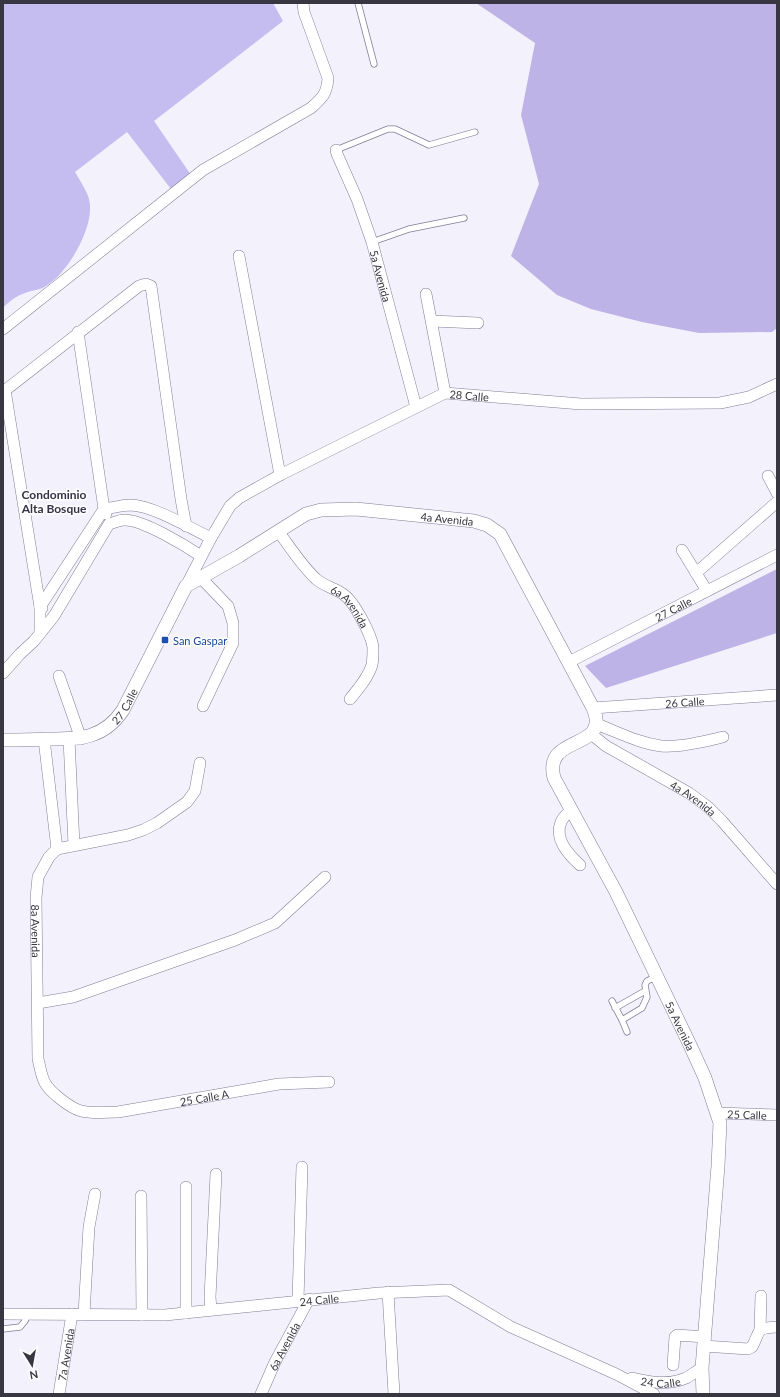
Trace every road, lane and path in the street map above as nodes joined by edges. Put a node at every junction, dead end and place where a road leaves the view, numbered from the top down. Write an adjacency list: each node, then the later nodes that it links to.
1 (303, 3): 12 (street)
2 (358, 3): 3 (lane)
3 (374, 64)
4 (475, 132): 5 (lane)
5 (336, 150): 7 (street, 5a Avenida)
6 (464, 218): 7 (lane)
7 (372, 242): 17 (street, 5a Avenida)
8 (238, 256): 18 (street)
9 (426, 294): 10 (street)
10 (432, 321): 11 (street); 16 (street)
11 (478, 323)
12 (3, 329)
13 (78, 332): 15 (street); 22 (street); 24 (street)
14 (775, 388): 16 (street, 28 Calle)
15 (4, 391): 34 (street)
16 (445, 393): 17 (street, 28 Calle)
17 (416, 407): 18 (street, 28 Calle)
18 (280, 475): 26 (street, 28 Calle)
19 (768, 476): 20 (street)
20 (777, 493)
21 (777, 502): 30 (street)
22 (104, 509): 23 (street); 24 (street); 34 (street)
23 (109, 524): 29 (street); 35 (street)
24 (186, 526): 26 (street)
25 (278, 530): 31 (street, 4a Avenida); 37 (street, 4a Avenida); 41 (street, 6a Avenida)
26 (211, 538): 29 (street, 28 Calle)
27 (682, 550): 30 (street)
28 (777, 555): 33 (street, 27 Calle)
29 (201, 556): 32 (street, 28 Calle)
30 (696, 572): 33 (street)
31 (201, 578): 32 (street, 4a Avenida); 42 (street)
32 (186, 586): 46 (street, 27 Calle)
33 (707, 591): 37 (street, 27 Calle)
34 (40, 607): 35 (street); 36 (street)
35 (54, 616): 36 (street)
36 (40, 633): 38 (street)
37 (569, 662): 43 (street, 4a Avenida)
38 (3, 673)
39 (59, 676): 46 (street)
40 (777, 695): 43 (street, 26 Calle)
41 (350, 698)
42 (203, 706)
43 (593, 708): 44 (street, 4a Avenida)
44 (594, 729): 45 (street); 50 (street, 5a Avenida); 55 (street, 4a Avenida)
45 (723, 737)
46 (75, 739): 48 (street, 27 Calle); 51 (street)
47 (3, 740): 48 (street, 27 Calle)
48 (44, 740): 52 (street)
49 (200, 763): 51 (street)
50 (572, 810): 53 (street); 56 (street, 5a Avenida)
51 (74, 845): 52 (street)
52 (57, 848): 59 (street, 8a Avenida)
53 (580, 864)
54 (325, 877): 59 (street)
55 (777, 884)
56 (657, 977): 57 (lane); 65 (street, 5a Avenida)
57 (645, 992): 60 (lane); 61 (lane)
58 (612, 1001): 60 (lane)
59 (38, 1003): 64 (street, 8a Avenida)
60 (616, 1008): 61 (lane)
61 (622, 1020): 62 (lane)
62 (627, 1032)
63 (329, 1082): 64 (street, 25 Calle A)
64 (80, 1111)
65 (717, 1113): 66 (street, 25 Calle); 84 (street, 5a Avenida)
66 (777, 1115)
67 (302, 1167): 74 (street)
68 (216, 1174): 75 (street)
69 (186, 1187): 76 (street)
70 (95, 1194): 79 (street, 7a Avenida)
71 (141, 1196): 80 (street)
72 (388, 1292): 74 (street, 24 Calle); 87 (street, 24 Calle); 90 (street)
73 (761, 1296): 83 (street)
74 (304, 1300): 75 (street, 24 Calle); 89 (street, 6a Avenida)
75 (211, 1310): 76 (street, 24 Calle)
76 (186, 1313): 80 (street, 24 Calle)
77 (3, 1314): 78 (street, 24 Calle)
78 (28, 1314): 79 (street, 24 Calle); 82 (lane)
79 (78, 1314): 80 (street, 24 Calle); 88 (street, 7a Avenida)
80 (142, 1315)
81 (777, 1327): 83 (street)
82 (3, 1329)
83 (760, 1330): 84 (street)
84 (704, 1341): 85 (street); 86 (street, 5a Avenida)
85 (673, 1365)
86 (702, 1368): 87 (street, 24 Calle); 92 (street, 5a Avenida)
87 (616, 1374): 91 (street, 24 Calle)
88 (59, 1394)
89 (260, 1394)
90 (394, 1394)
91 (654, 1394)
92 (704, 1394)

